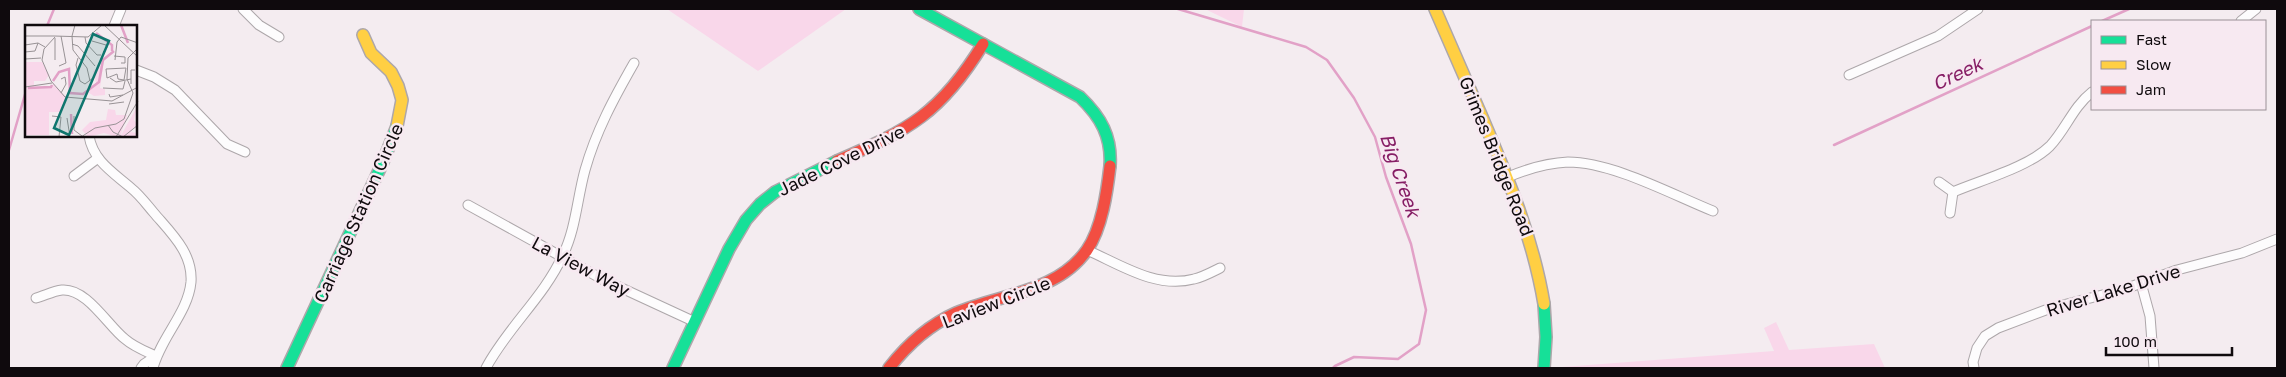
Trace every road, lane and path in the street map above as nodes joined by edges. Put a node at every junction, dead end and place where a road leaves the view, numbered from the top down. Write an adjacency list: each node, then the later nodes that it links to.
1 (121, 9): 8 (street)
2 (243, 9): 10 (street)
3 (919, 9): 11 (street, Laview Circle)
4 (1435, 9): 20 (street, Grimes Bridge Road)
5 (1978, 9): 14 (street)
6 (2256, 9): 7 (street)
7 (2242, 20)
8 (114, 25)
9 (362, 35): 36 (street, Carriage Station Circle)
10 (279, 36)
11 (983, 44): 27 (street, Laview Circle); 32 (street, Jade Cove Drive)
12 (634, 63): 28 (street)
13 (138, 71): 17 (street)
14 (1850, 75)
15 (2091, 93): 22 (street)
16 (89, 138): 18 (street)
17 (245, 152)
18 (98, 158): 19 (street); 33 (street)
19 (74, 176)
20 (1508, 177): 24 (street); 40 (street, Grimes Bridge Road)
21 (1939, 182): 22 (street)
22 (1953, 192): 25 (street)
23 (468, 205): 28 (street, La View Way)
24 (1713, 211)
25 (1950, 213)
26 (2277, 239): 30 (street, River Lake Drive)
27 (1087, 250): 29 (street); 39 (street, Laview Circle)
28 (562, 257): 32 (street, La View Way); 37 (street)
29 (1220, 268)
30 (2141, 283): 41 (street, River Lake Drive); 42 (street)
31 (36, 298): 33 (street)
32 (695, 322): 38 (street, Jade Cove Drive)
33 (156, 356): 34 (street); 35 (street)
34 (141, 368)
35 (154, 368)
36 (287, 368)
37 (486, 368)
38 (673, 368)
39 (889, 368)
40 (1544, 368)
41 (1974, 368)
42 (2154, 368)

